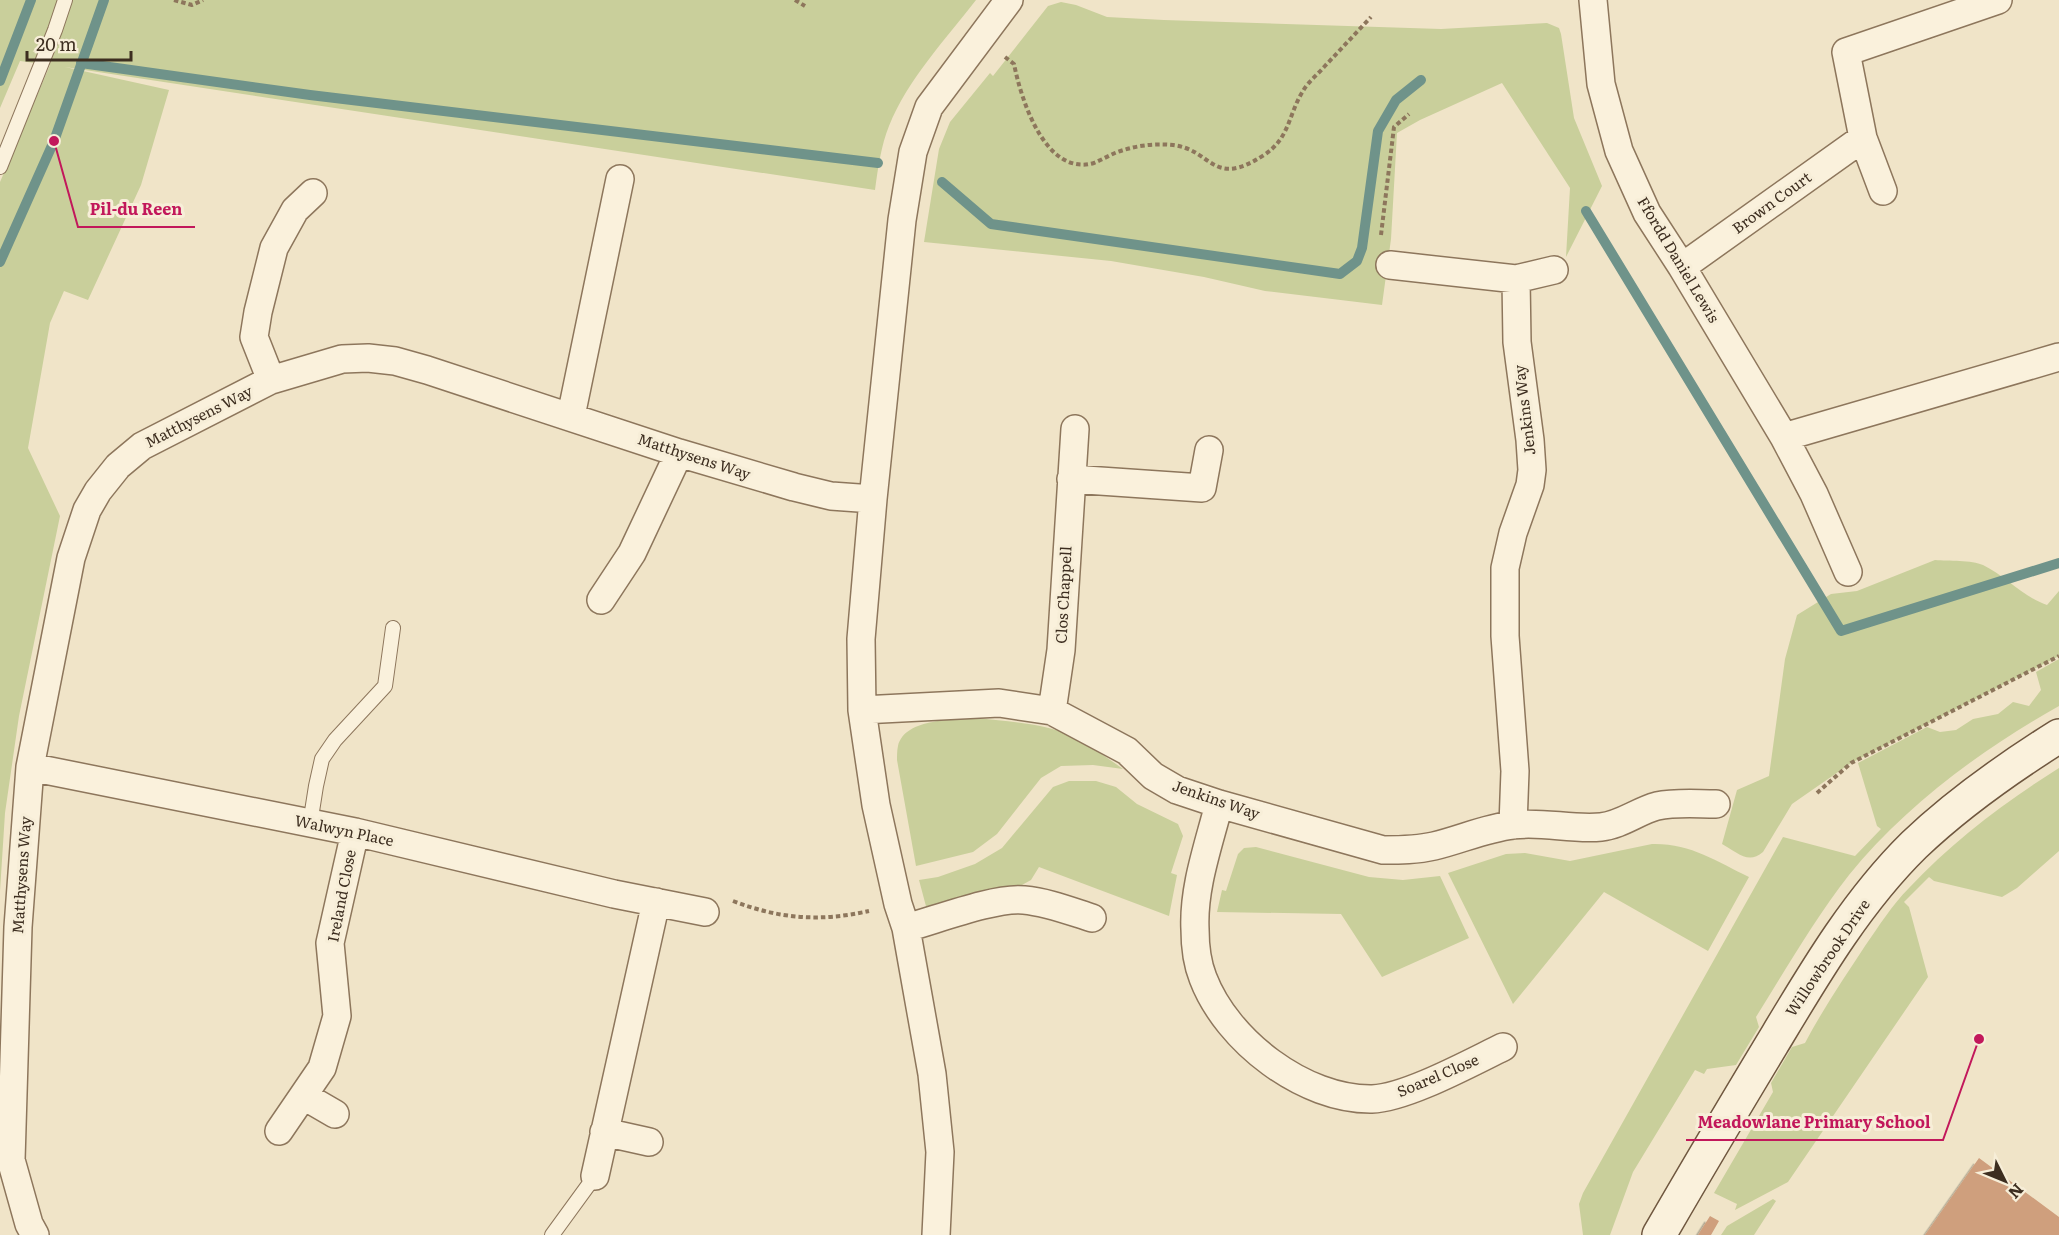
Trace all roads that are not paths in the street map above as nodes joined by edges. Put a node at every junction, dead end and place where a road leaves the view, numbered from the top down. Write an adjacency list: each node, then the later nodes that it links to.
1 (65, 0): 6 (lane)
2 (1009, 0): 22 (street)
3 (1593, 0): 11 (street, Ffordd Daniel Lewis)
4 (1998, 0): 5 (street)
5 (1863, 138): 8 (street); 11 (street, Brown Court)
6 (0, 167)
7 (620, 179): 16 (street)
8 (1882, 191)
9 (313, 193): 15 (street)
10 (1389, 265): 13 (street)
11 (1682, 267): 18 (street, Ffordd Daniel Lewis)
12 (1554, 270): 13 (street)
13 (1516, 279): 33 (street, Jenkins Way)
14 (2059, 357): 18 (street)
15 (271, 380): 16 (street, Matthysens Way); 29 (street, Matthysens Way)
16 (571, 416): 20 (street, Matthysens Way)
17 (1074, 429): 21 (street, Clos Chappell)
18 (1784, 436): 23 (street, Ffordd Daniel Lewis)
19 (1209, 450): 21 (street)
20 (679, 453): 22 (street, Matthysens Way); 24 (street)
21 (1071, 479): 27 (street, Clos Chappell)
22 (873, 499): 26 (street)
23 (1848, 572)
24 (601, 600)
25 (393, 628): 32 (lane)
26 (862, 710): 27 (street, Jenkins Way); 37 (street)
27 (1052, 711): 30 (street, Jenkins Way)
28 (2059, 736): 49 (street, Willowbrook Drive)
29 (30, 767): 32 (street, Walwyn Place); 46 (street, Matthysens Way)
30 (1219, 804): 33 (street, Jenkins Way); 39 (street, Soarel Close)
31 (1716, 804): 33 (street, Jenkins Way)
32 (310, 824): 34 (street, Walwyn Place)
33 (1513, 825)
34 (355, 832): 35 (street, Walwyn Place); 40 (street, Ireland Close)
35 (656, 902): 36 (street, Walwyn Place); 43 (street)
36 (705, 912)
37 (902, 916): 38 (street); 48 (street)
38 (1092, 918)
39 (1503, 1047)
40 (303, 1096): 41 (street); 42 (street, Ireland Close)
41 (335, 1114)
42 (279, 1131)
43 (604, 1132): 44 (street); 45 (street)
44 (649, 1142)
45 (595, 1176): 47 (lane)
46 (35, 1235)
47 (552, 1235)
48 (936, 1235)
49 (1659, 1235)

